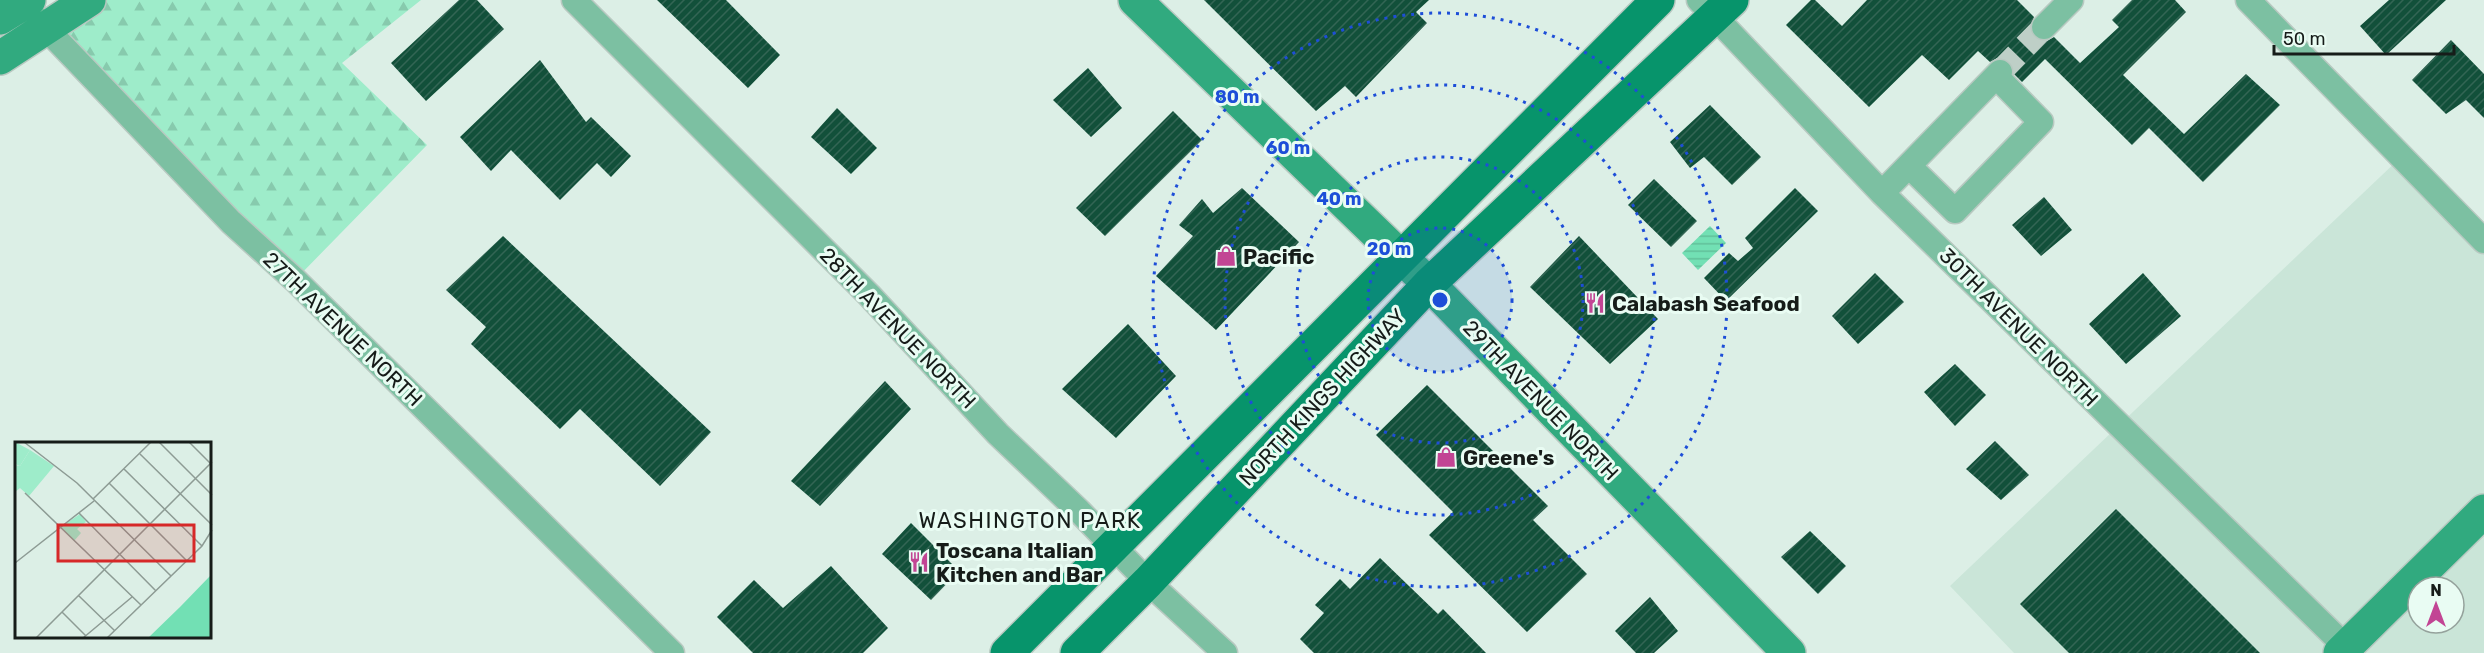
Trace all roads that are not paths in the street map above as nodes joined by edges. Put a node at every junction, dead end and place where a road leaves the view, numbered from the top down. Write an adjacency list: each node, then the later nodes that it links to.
1 (89, 0): 10 (main road)
2 (574, 0): 18 (street, 28TH AVENUE NORTH)
3 (1135, 0): 15 (main road, 29TH AVENUE NORTH)
4 (1658, 0): 15 (main road, NORTH KINGS HIGHWAY)
5 (2071, 0): 9 (street)
6 (2248, 0): 14 (street)
7 (18, 5): 10 (street, 27TH AVENUE NORTH)
8 (1716, 6): 13 (street, 30TH AVENUE NORTH); 16 (main road, NORTH KINGS HIGHWAY)
9 (2044, 27)
10 (47, 29): 11 (main road); 21 (street, 27TH AVENUE NORTH)
11 (0, 58)
12 (1909, 165): 12 (street); 13 (street)
13 (1882, 193): 20 (street, 30TH AVENUE NORTH)
14 (2484, 241)
15 (1401, 258): 16 (main road, 29TH AVENUE NORTH); 18 (main road, NORTH KINGS HIGHWAY)
16 (1429, 284): 19 (main road, NORTH KINGS HIGHWAY); 25 (main road, 29TH AVENUE NORTH)
17 (2484, 511): 20 (main road)
18 (1114, 545): 19 (street, 28TH AVENUE NORTH); 22 (main road, NORTH KINGS HIGHWAY)
19 (1148, 582): 23 (main road, NORTH KINGS HIGHWAY); 24 (street, 28TH AVENUE NORTH)
20 (2343, 650)
21 (672, 653)
22 (1007, 653)
23 (1077, 653)
24 (1225, 653)
25 (1789, 653)

